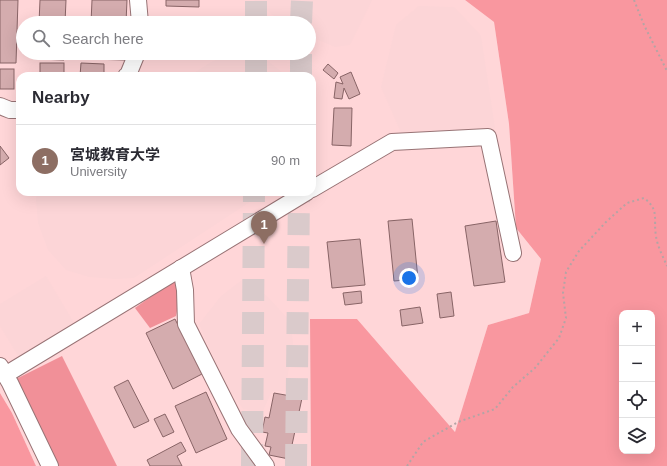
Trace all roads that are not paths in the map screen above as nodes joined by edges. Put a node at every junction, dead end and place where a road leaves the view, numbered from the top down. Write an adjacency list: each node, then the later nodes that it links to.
1 (138, 0): 2 (lane)
2 (139, 16)
3 (134, 60): 4 (lane)
4 (129, 72)
5 (0, 106): 6 (lane)
6 (16, 110)
7 (316, 187): 9 (lane)
8 (299, 196): 10 (lane)
9 (512, 253)
10 (181, 268): 11 (lane); 13 (lane)
11 (3, 371): 12 (lane)
12 (50, 466)
13 (266, 466)

